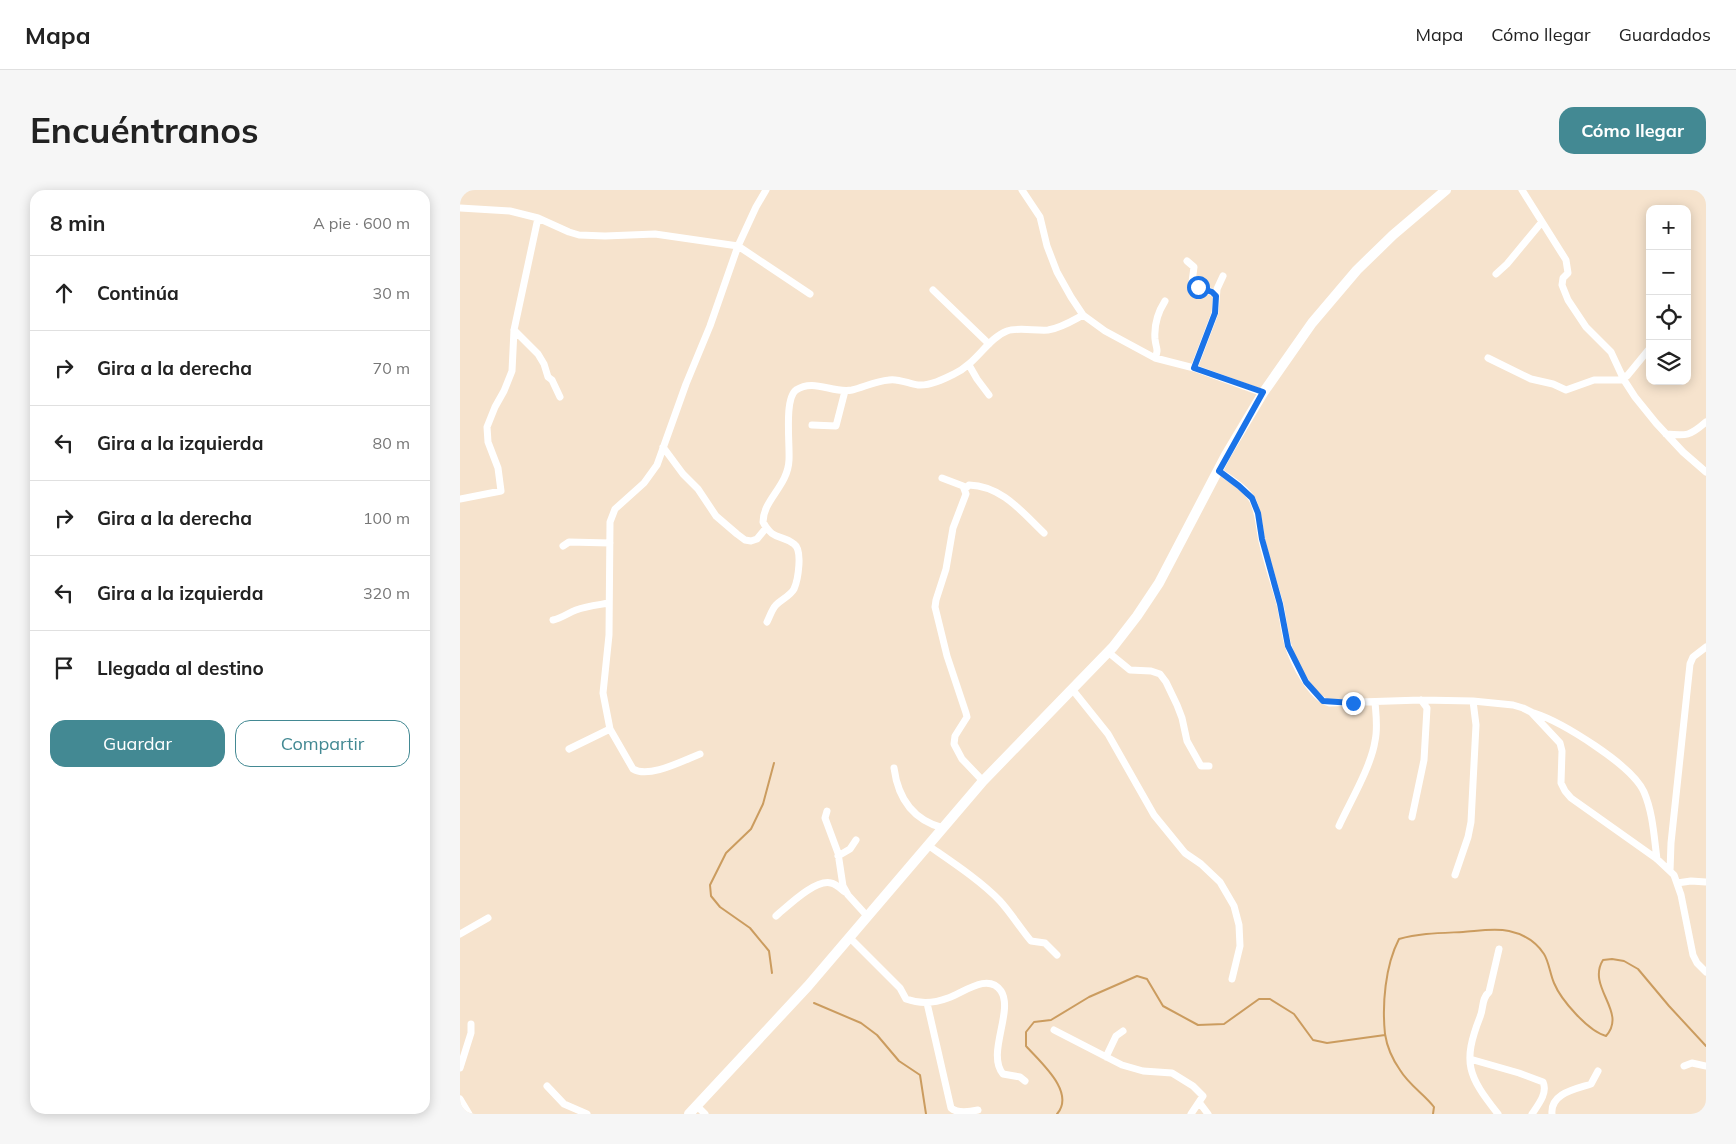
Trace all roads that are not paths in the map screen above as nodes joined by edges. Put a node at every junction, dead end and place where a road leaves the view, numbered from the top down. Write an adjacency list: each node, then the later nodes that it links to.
1 (766, 190): 8 (street)
2 (1022, 190): 16 (street)
3 (1446, 190): 26 (main road)
4 (1522, 190): 7 (street)
5 (460, 208): 6 (street)
6 (538, 218): 8 (street); 17 (street)
7 (1541, 223): 10 (street); 24 (street)
8 (738, 246): 13 (street); 32 (street)
9 (1187, 261): 14 (street)
10 (1496, 274)
11 (1223, 276): 14 (street)
12 (933, 290): 18 (street)
13 (810, 294)
14 (1216, 296): 23 (street)
15 (1165, 301): 20 (street)
16 (1083, 315): 18 (street); 20 (street)
17 (514, 330): 28 (street); 37 (street)
18 (989, 344): 22 (street)
19 (1646, 353): 24 (street)
20 (1155, 358): 23 (street)
21 (1488, 358): 24 (street)
22 (969, 365): 25 (street); 27 (street)
23 (1194, 368): 26 (street)
24 (1624, 378): 31 (street)
25 (845, 391): 30 (street); 38 (street)
26 (1263, 392): 33 (main road)
27 (989, 395)
28 (560, 397)
29 (1706, 422): 31 (street)
30 (812, 425)
31 (1666, 434): 34 (street)
32 (663, 448): 38 (street); 40 (street)
33 (1219, 471): 46 (main road); 50 (street)
34 (1706, 472)
35 (942, 478): 36 (street)
36 (965, 489): 39 (street); 57 (street)
37 (460, 499)
38 (766, 528): 44 (street)
39 (1044, 533)
40 (610, 543): 41 (street); 42 (street)
41 (563, 546)
42 (609, 603): 43 (street); 52 (street)
43 (553, 620)
44 (767, 622)
45 (1706, 647): 66 (street)
46 (1108, 652): 47 (main road); 55 (street)
47 (1072, 689): 57 (main road); 79 (street)
48 (1421, 700): 49 (street); 50 (street); 59 (street)
49 (1473, 701): 51 (street); 67 (street)
50 (1375, 702): 60 (street)
51 (1531, 712): 65 (street); 65 (street)
52 (610, 729): 53 (street); 54 (street)
53 (569, 749)
54 (700, 754)
55 (1209, 766)
56 (894, 768): 61 (street)
57 (983, 781): 61 (main road)
58 (828, 811): 64 (street)
59 (1412, 817)
60 (1339, 826)
61 (943, 828): 63 (main road)
62 (856, 840): 64 (street)
63 (929, 846): 72 (main road); 77 (street)
64 (838, 856): 70 (street)
65 (1657, 860): 66 (street)
66 (1670, 871): 69 (street)
67 (1455, 875)
68 (1706, 882): 69 (street)
69 (1677, 883): 78 (street)
70 (848, 895): 71 (street); 72 (street)
71 (776, 916)
72 (868, 917): 75 (main road)
73 (488, 918): 74 (street)
74 (460, 934)
75 (850, 938): 80 (street); 94 (main road)
76 (1499, 950): 85 (street)
77 (1057, 955)
78 (1706, 972)
79 (1232, 979)
80 (927, 1003): 90 (street); 95 (street)
81 (471, 1024): 88 (street)
82 (1054, 1030): 84 (street)
83 (1123, 1031): 84 (street)
84 (1106, 1057): 93 (street)
85 (1470, 1059): 102 (street); 103 (street)
86 (1684, 1066): 87 (street)
87 (1706, 1066)
88 (460, 1068)
89 (1598, 1071): 104 (street)
90 (1025, 1081)
91 (547, 1086): 97 (street)
92 (460, 1099): 96 (street)
93 (1199, 1102): 100 (street); 101 (street)
94 (697, 1106): 98 (main road); 99 (street)
95 (978, 1110)
96 (469, 1114)
97 (588, 1114)
98 (689, 1114)
99 (705, 1114)
100 (1191, 1114)
101 (1208, 1114)
102 (1498, 1114)
103 (1532, 1114)
104 (1552, 1114)

